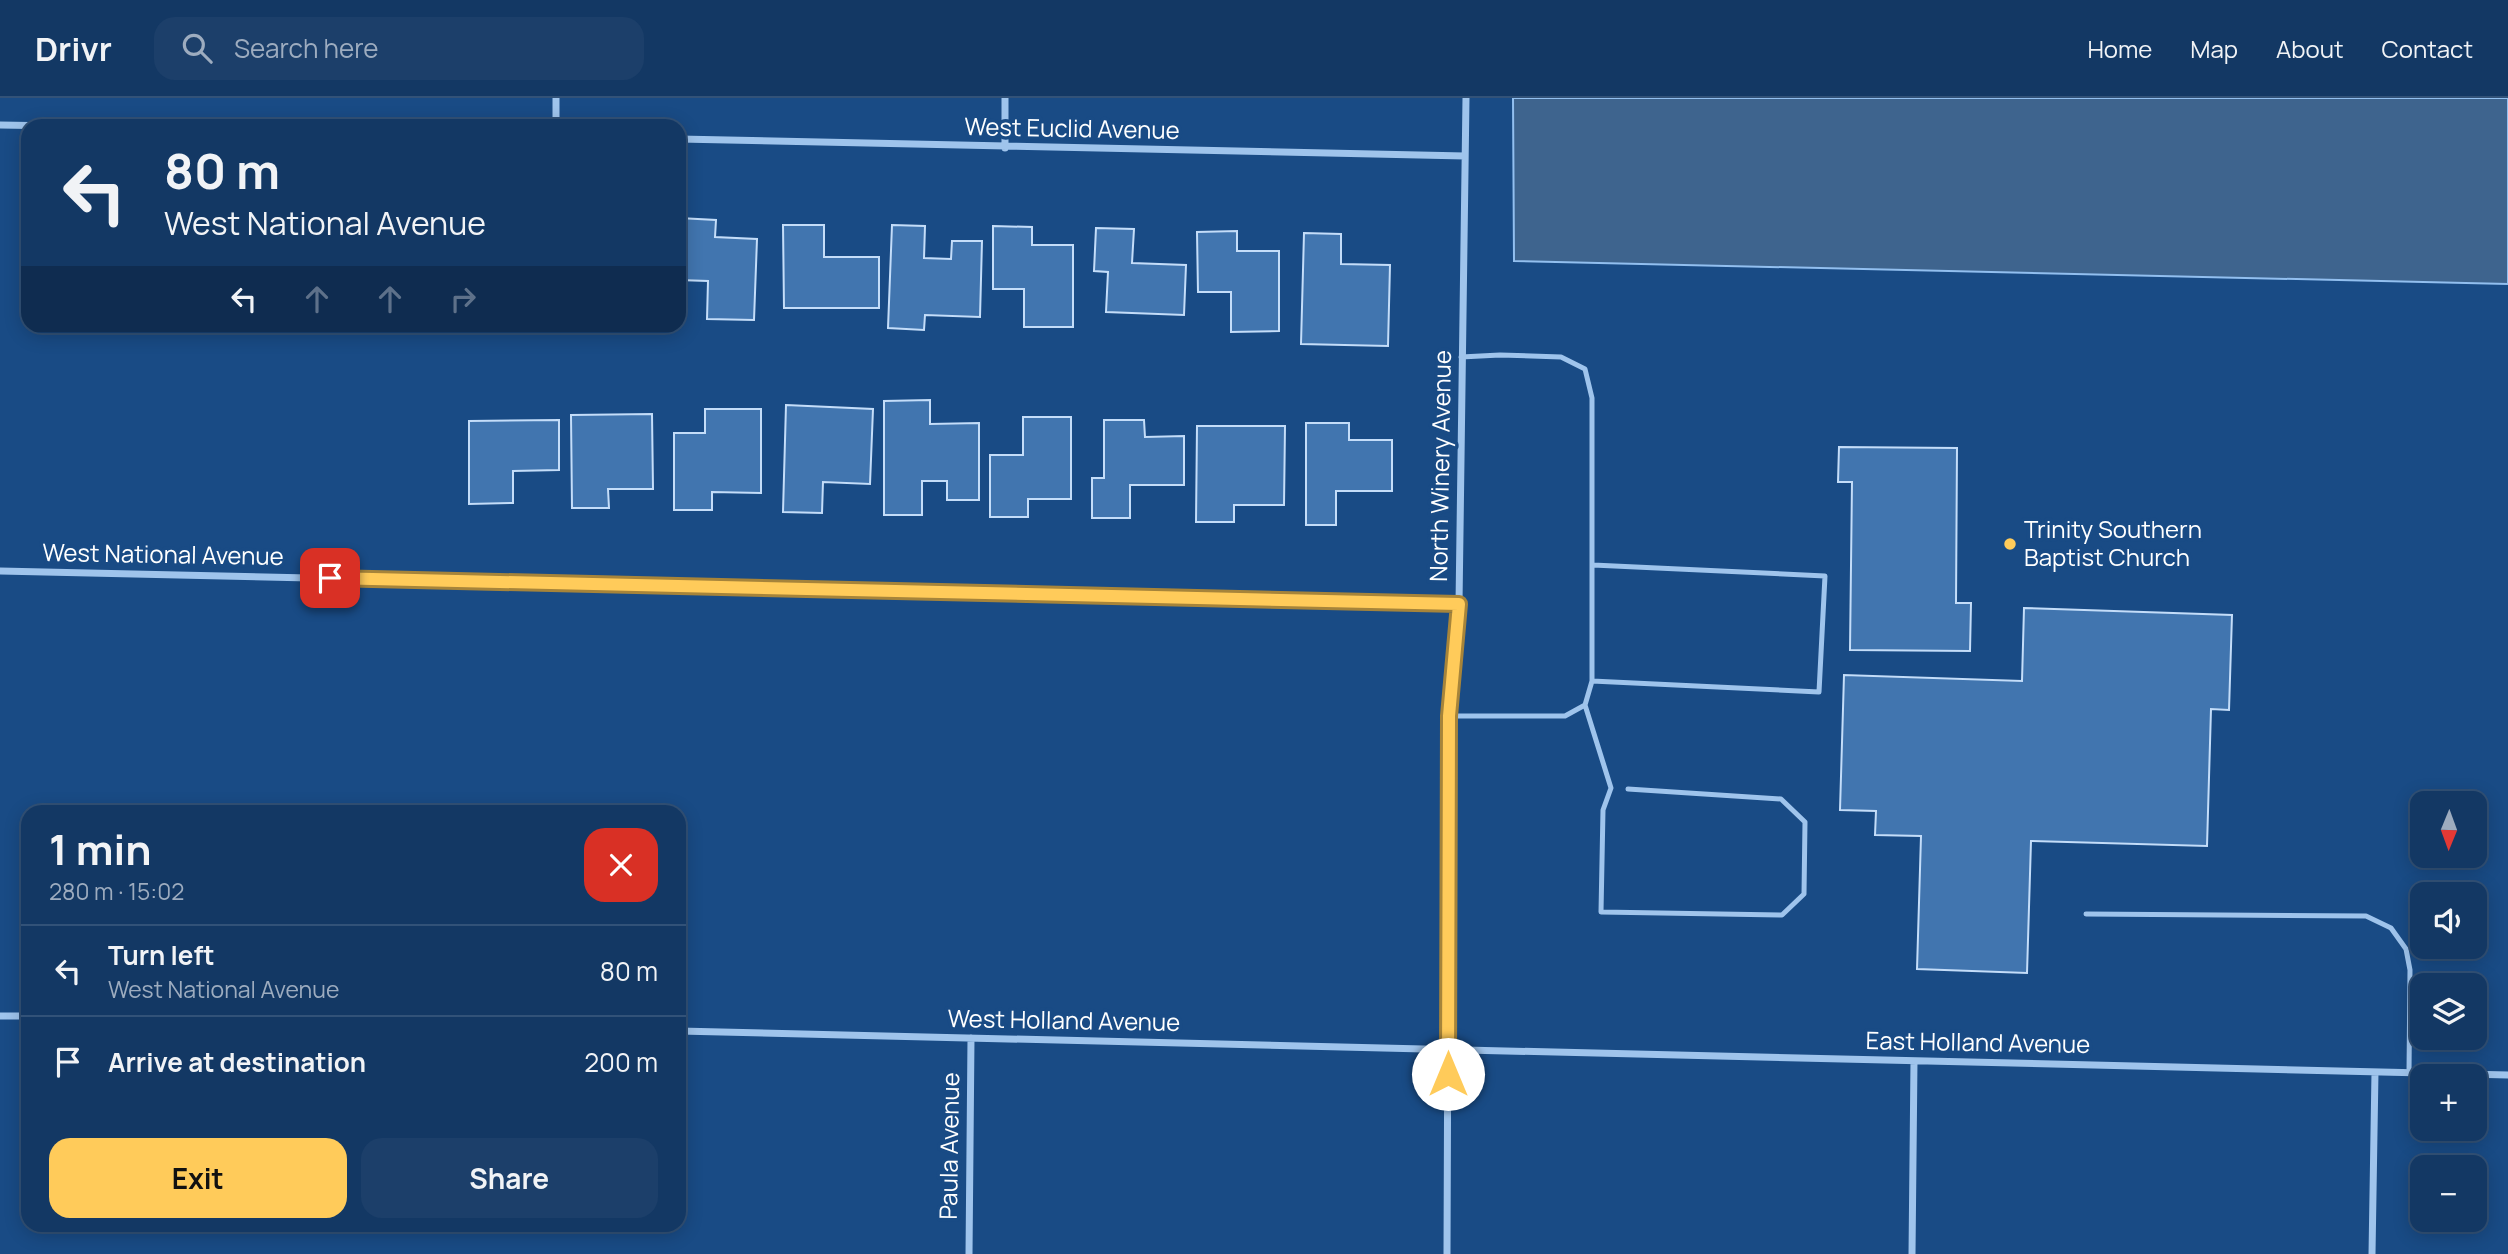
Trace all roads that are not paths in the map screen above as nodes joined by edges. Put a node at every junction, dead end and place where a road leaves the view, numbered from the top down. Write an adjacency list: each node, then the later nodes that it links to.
1 (556, 98): 4 (street)
2 (1005, 98): 8 (street)
3 (1466, 98): 9 (street, North Winery Avenue)
4 (556, 119)
5 (0, 125): 6 (street)
6 (21, 125)
7 (686, 139): 8 (street, West Euclid Avenue)
8 (1005, 148): 9 (street, West Euclid Avenue)
9 (1465, 156): 10 (street, North Winery Avenue)
10 (1461, 357): 11 (lane); 13 (street, North Winery Avenue)
11 (1592, 565): 14 (lane); 14 (lane)
12 (0, 571): 13 (street, West National Avenue)
13 (1459, 604): 16 (street, North Winery Avenue)
14 (1592, 681): 15 (lane)
15 (1585, 705): 16 (lane); 17 (lane)
16 (1449, 716): 23 (street, North Winery Avenue)
17 (1628, 789)
18 (2086, 914): 26 (lane)
19 (0, 1016): 20 (street)
20 (21, 1016)
21 (686, 1031): 22 (street, West Holland Avenue)
22 (971, 1038): 23 (street, West Holland Avenue); 28 (street, Paula Avenue)
23 (1448, 1049): 24 (street, East Holland Avenue); 29 (street, North Winery Avenue)
24 (1914, 1061): 25 (street, East Holland Avenue); 30 (street)
25 (2375, 1072): 26 (street, East Holland Avenue); 31 (street)
26 (2409, 1073): 27 (street, East Holland Avenue)
27 (2508, 1075)
28 (968, 1254)
29 (1447, 1254)
30 (1912, 1254)
31 (2372, 1254)

